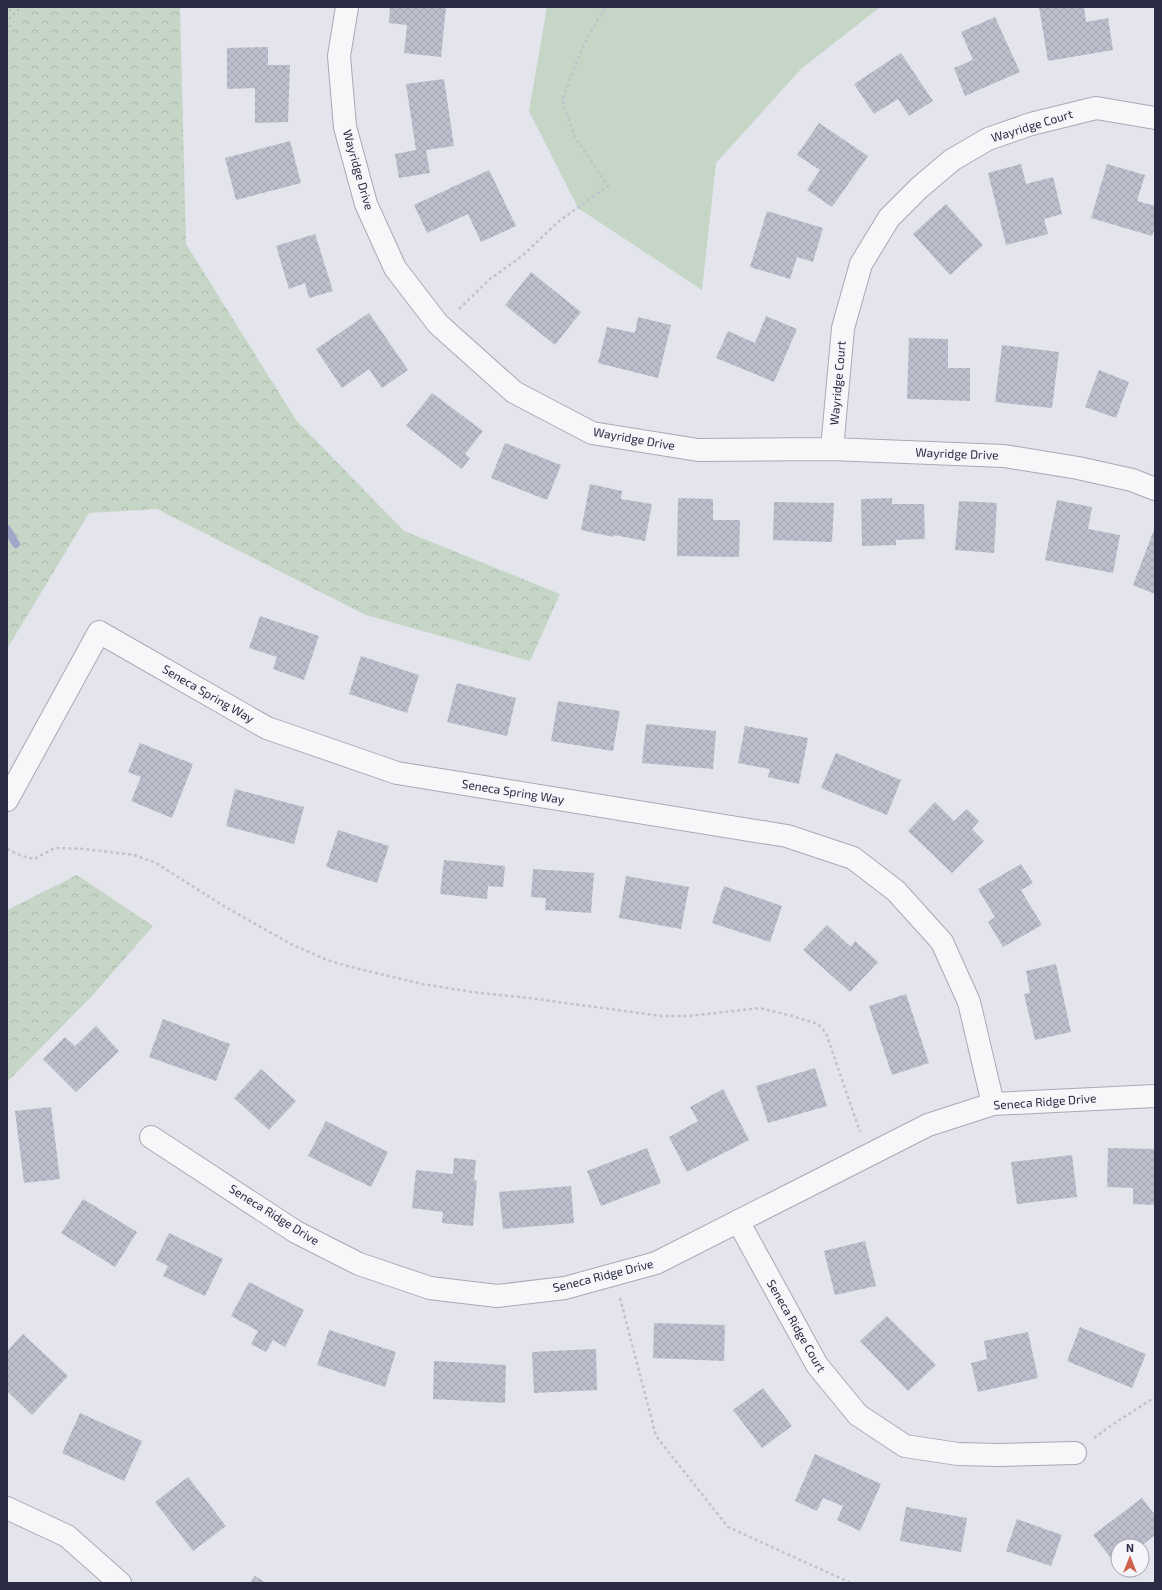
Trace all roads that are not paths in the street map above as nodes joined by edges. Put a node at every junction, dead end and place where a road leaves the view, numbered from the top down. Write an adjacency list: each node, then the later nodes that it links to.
1 (347, 7): 3 (street, Wayridge Drive)
2 (1155, 118): 3 (street, Wayridge Court)
3 (832, 449): 4 (street, Wayridge Drive)
4 (1155, 489)
5 (7, 800): 7 (street, Seneca Spring Way)
6 (1155, 1096): 7 (street, Seneca Ridge Drive)
7 (993, 1104): 9 (street, Seneca Ridge Drive)
8 (151, 1137): 9 (street, Seneca Ridge Drive)
9 (738, 1221): 10 (street, Seneca Ridge Court)
10 (1075, 1453)
11 (7, 1508): 12 (street)
12 (120, 1583)

